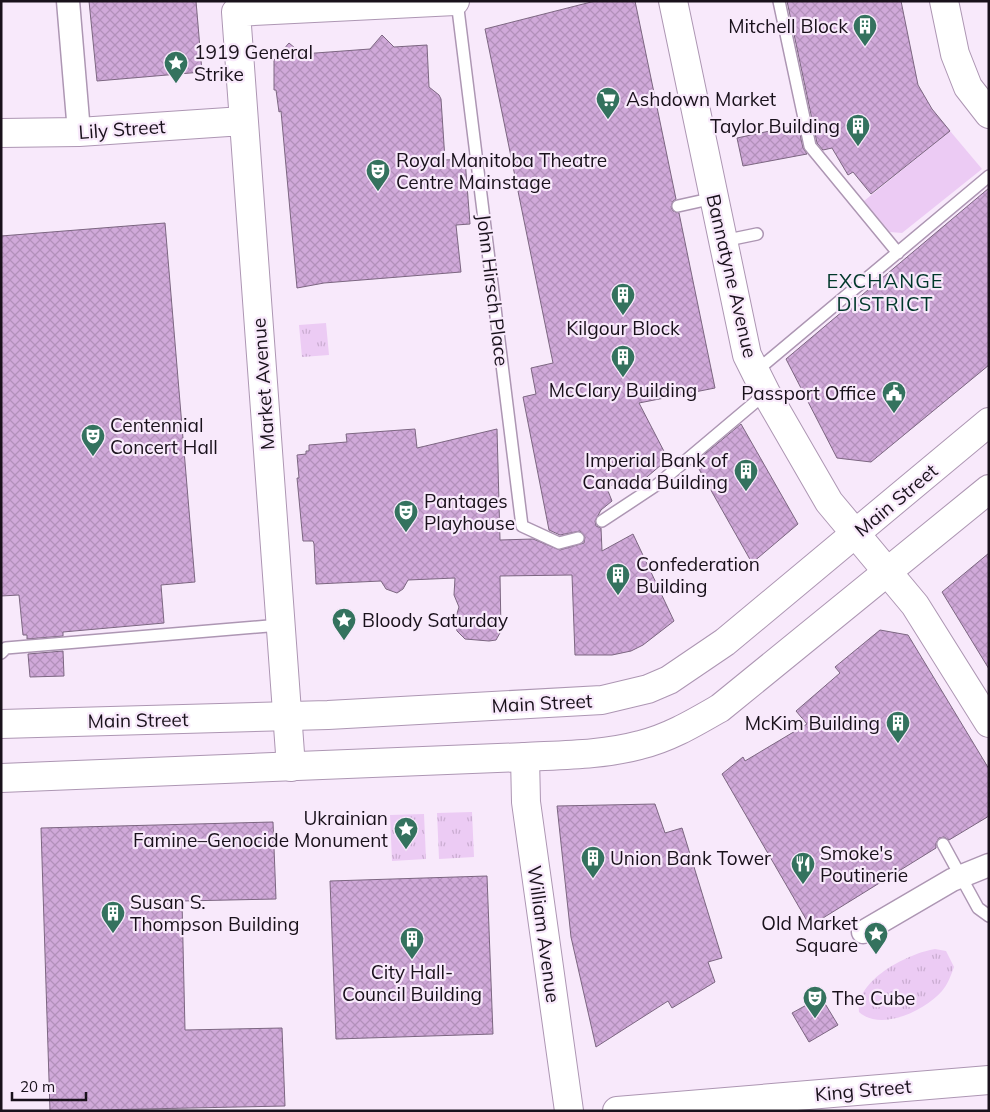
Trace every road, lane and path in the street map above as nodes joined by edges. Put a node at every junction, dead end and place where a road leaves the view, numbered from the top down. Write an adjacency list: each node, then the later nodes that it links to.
1 (68, 1): 9 (street)
2 (456, 1): 6 (main road); 22 (lane, John Hirsch Place)
3 (673, 1): 12 (main road, Bannatyne Avenue)
4 (779, 1): 16 (lane)
5 (944, 1): 7 (main road)
6 (236, 6): 8 (main road, Market Avenue)
7 (989, 114)
8 (243, 121): 9 (main road, Lily Street); 24 (main road, Market Avenue)
9 (79, 132): 10 (main road, Lily Street)
10 (1, 133)
11 (989, 176): 16 (lane)
12 (714, 198): 13 (lane); 15 (main road, Bannatyne Avenue)
13 (678, 206)
14 (757, 234): 15 (lane)
15 (723, 242): 17 (main road, Bannatyne Avenue)
16 (898, 253): 17 (lane)
17 (761, 383): 20 (lane); 21 (main road, Bannatyne Avenue)
18 (989, 422): 21 (main road, Main Street)
19 (989, 489): 23 (main road)
20 (602, 521)
21 (856, 534): 23 (main road, Bannatyne Avenue); 26 (main road, Main Street)
22 (578, 538)
23 (888, 573): 27 (main road, Bannatyne Avenue); 29 (main road)
24 (280, 625): 25 (lane); 26 (main road, Market Avenue)
25 (1, 653)
26 (286, 715): 28 (main road, Main Street); 30 (main road, Market Avenue)
27 (989, 723)
28 (1, 724)
29 (525, 757): 30 (main road); 39 (main road, William Avenue)
30 (291, 766): 31 (main road)
31 (1, 778)
32 (943, 844): 34 (lane)
33 (989, 865): 34 (street)
34 (961, 876): 35 (lane); 36 (street)
35 (989, 916)
36 (863, 932)
37 (989, 1080): 38 (main road, King Street)
38 (726, 1106): 40 (main road, King Street)
39 (569, 1111)
40 (617, 1111)

